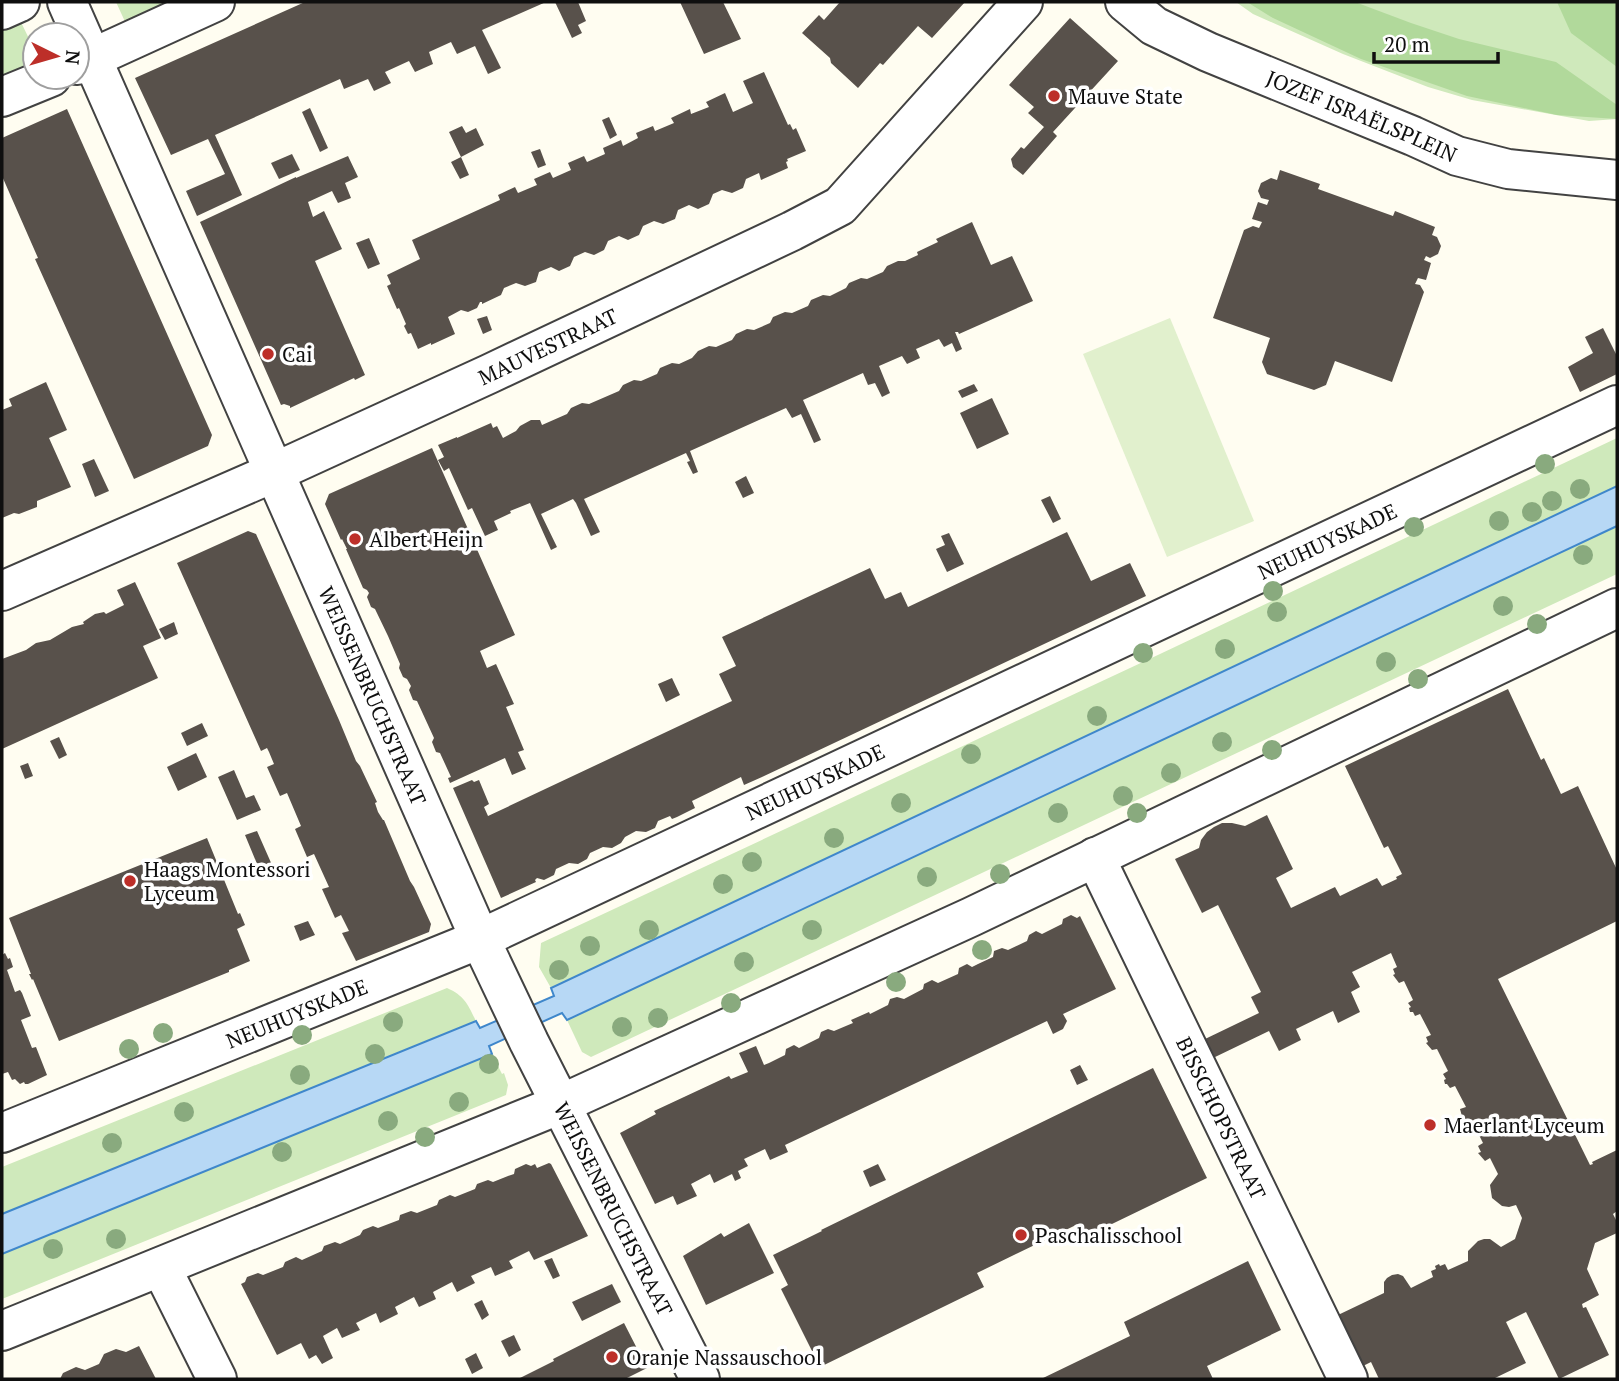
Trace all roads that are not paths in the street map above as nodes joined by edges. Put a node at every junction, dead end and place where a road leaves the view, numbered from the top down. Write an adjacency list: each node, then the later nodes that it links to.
1 (20, 2): 6 (street)
2 (67, 2): 7 (street, WEISSENBRUCHSTRAAT)
3 (215, 2): 8 (street)
4 (1023, 2): 14 (street, MAUVESTRAAT)
5 (1125, 2): 12 (street, JOZEF ISRAËLSPLEIN)
6 (2, 10)
7 (72, 21)
8 (91, 58)
9 (91, 76): 14 (street, WEISSENBRUCHSTRAAT)
10 (21, 89): 11 (street)
11 (2, 97)
12 (1617, 180)
13 (1617, 405): 18 (street, NEUHUYSKADE)
14 (275, 471): 15 (street, MAUVESTRAAT); 18 (street, WEISSENBRUCHSTRAAT)
15 (2, 591)
16 (1617, 608): 17 (street)
17 (1095, 856): 19 (street); 25 (street, BISSCHOPSTRAAT)
18 (480, 939): 19 (street, WEISSENBRUCHSTRAAT); 20 (street, NEUHUYSKADE)
19 (562, 1104): 21 (street); 24 (street, WEISSENBRUCHSTRAAT)
20 (2, 1133)
21 (161, 1267): 22 (street); 23 (street)
22 (2, 1331)
23 (217, 1379)
24 (700, 1379)
25 (1348, 1379)

